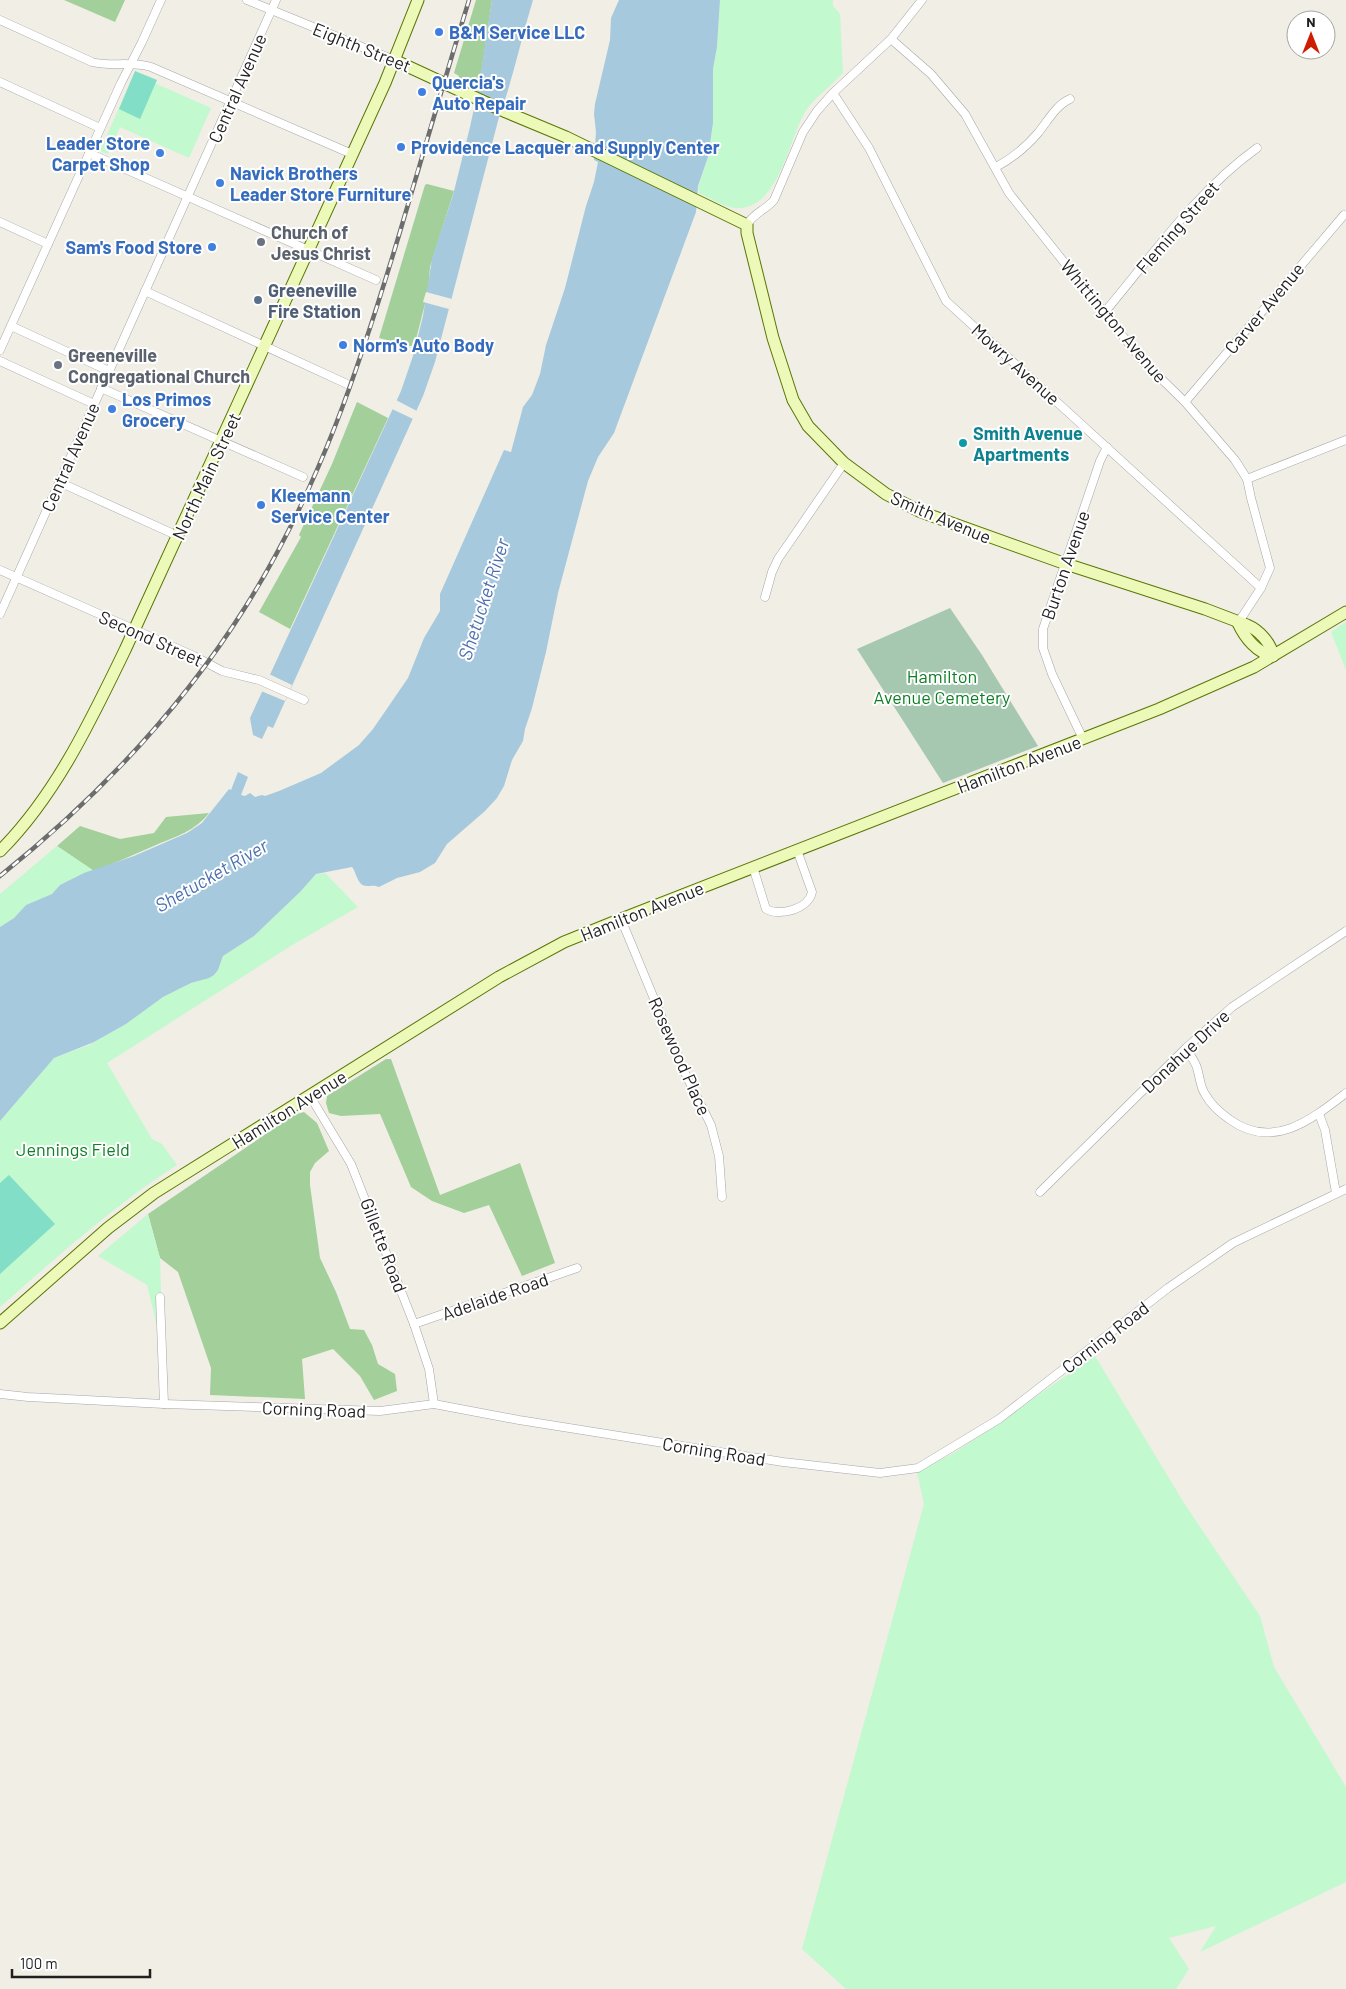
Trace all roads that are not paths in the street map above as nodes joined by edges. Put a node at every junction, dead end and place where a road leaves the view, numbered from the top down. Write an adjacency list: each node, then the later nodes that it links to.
1 (161, 0): 10 (street)
2 (247, 0): 6 (street, Eighth Street)
3 (276, 0): 6 (street, Central Avenue)
4 (418, 0): 9 (main road, North Main Street)
5 (922, 0): 8 (street)
6 (271, 11): 9 (street, Eighth Street); 14 (street, Central Avenue)
7 (0, 20): 10 (street)
8 (891, 39): 12 (street); 19 (street, Whittington Avenue)
9 (394, 60): 18 (main road, North Main Street); 23 (main road, Eighth Street)
10 (131, 63): 14 (street); 15 (street)
11 (0, 82): 15 (street)
12 (832, 93): 23 (street); 40 (street, Mowry Avenue)
13 (1070, 98): 19 (street)
14 (230, 102): 18 (street); 20 (street, Central Avenue)
15 (100, 128): 17 (street)
16 (1257, 148): 28 (street, Fleming Street)
17 (89, 153): 20 (street); 24 (street)
18 (352, 154): 25 (main road, North Main Street)
19 (996, 167): 28 (street, Whittington Avenue)
20 (188, 196): 25 (street); 27 (street, Central Avenue)
21 (1344, 215): 36 (street, Carver Avenue)
22 (0, 222): 24 (street)
23 (748, 225): 41 (main road, Smith Avenue)
24 (48, 244): 29 (street)
25 (308, 250): 26 (street); 31 (main road, North Main Street)
26 (376, 280)
27 (145, 291): 31 (street); 33 (street, Central Avenue)
28 (1104, 313): 36 (street, Whittington Avenue)
29 (11, 326): 30 (street); 33 (street)
30 (1, 345)
31 (265, 346): 34 (street); 39 (main road, North Main Street)
32 (0, 361): 37 (street)
33 (109, 371): 35 (street, Central Avenue)
34 (348, 384)
35 (101, 388): 37 (street, Central Avenue); 39 (street)
36 (1185, 402): 43 (street, Whittington Avenue)
37 (94, 404): 44 (street, Central Avenue)
38 (1346, 440): 43 (street)
39 (222, 441): 42 (street); 45 (main road, North Main Street)
40 (1107, 447): 46 (street, Burton Avenue); 49 (street, Mowry Avenue)
41 (844, 463): 46 (main road, Smith Avenue); 50 (street)
42 (303, 477)
43 (1247, 479): 49 (street, Whittington Avenue)
44 (59, 482): 45 (street); 48 (street, Central Avenue)
45 (178, 536): 54 (main road, North Main Street)
46 (1066, 564): 53 (main road, Smith Avenue); 57 (street, Burton Avenue)
47 (0, 570): 48 (street, Second Street)
48 (16, 578): 52 (street, Central Avenue); 54 (street, Second Street)
49 (1261, 588): 53 (street, Whittington Avenue)
50 (765, 597)
51 (1346, 612): 55 (main road, Hamilton Avenue)
52 (0, 614)
53 (1238, 623): 55 (main road, Smith Avenue)
54 (135, 630): 56 (street, Second Street); 59 (main road, North Main Street)
55 (1273, 656): 57 (main road, Hamilton Avenue)
56 (304, 700)
57 (1083, 739): 58 (main road, Hamilton Avenue)
58 (797, 850): 60 (main road, Hamilton Avenue); 60 (street)
59 (0, 851)
60 (753, 867): 61 (main road, Hamilton Avenue)
61 (621, 919): 65 (main road, Hamilton Avenue); 70 (street, Rosewood Place)
62 (1346, 930): 63 (street, Donahue Drive)
63 (1186, 1048): 66 (street); 68 (street, Donahue Drive)
64 (1346, 1093): 66 (street)
65 (310, 1096): 73 (main road, Hamilton Avenue); 74 (street, Gillette Road)
66 (1319, 1114): 69 (street)
67 (1346, 1189): 69 (street, Corning Road)
68 (1040, 1192)
69 (1336, 1193): 77 (street, Corning Road)
70 (722, 1197)
71 (577, 1268): 74 (street, Adelaide Road)
72 (160, 1297): 76 (street)
73 (0, 1323)
74 (414, 1324): 77 (street, Gillette Road)
75 (0, 1394): 76 (street, Corning Road)
76 (164, 1404): 77 (street, Corning Road)
77 (434, 1404)

